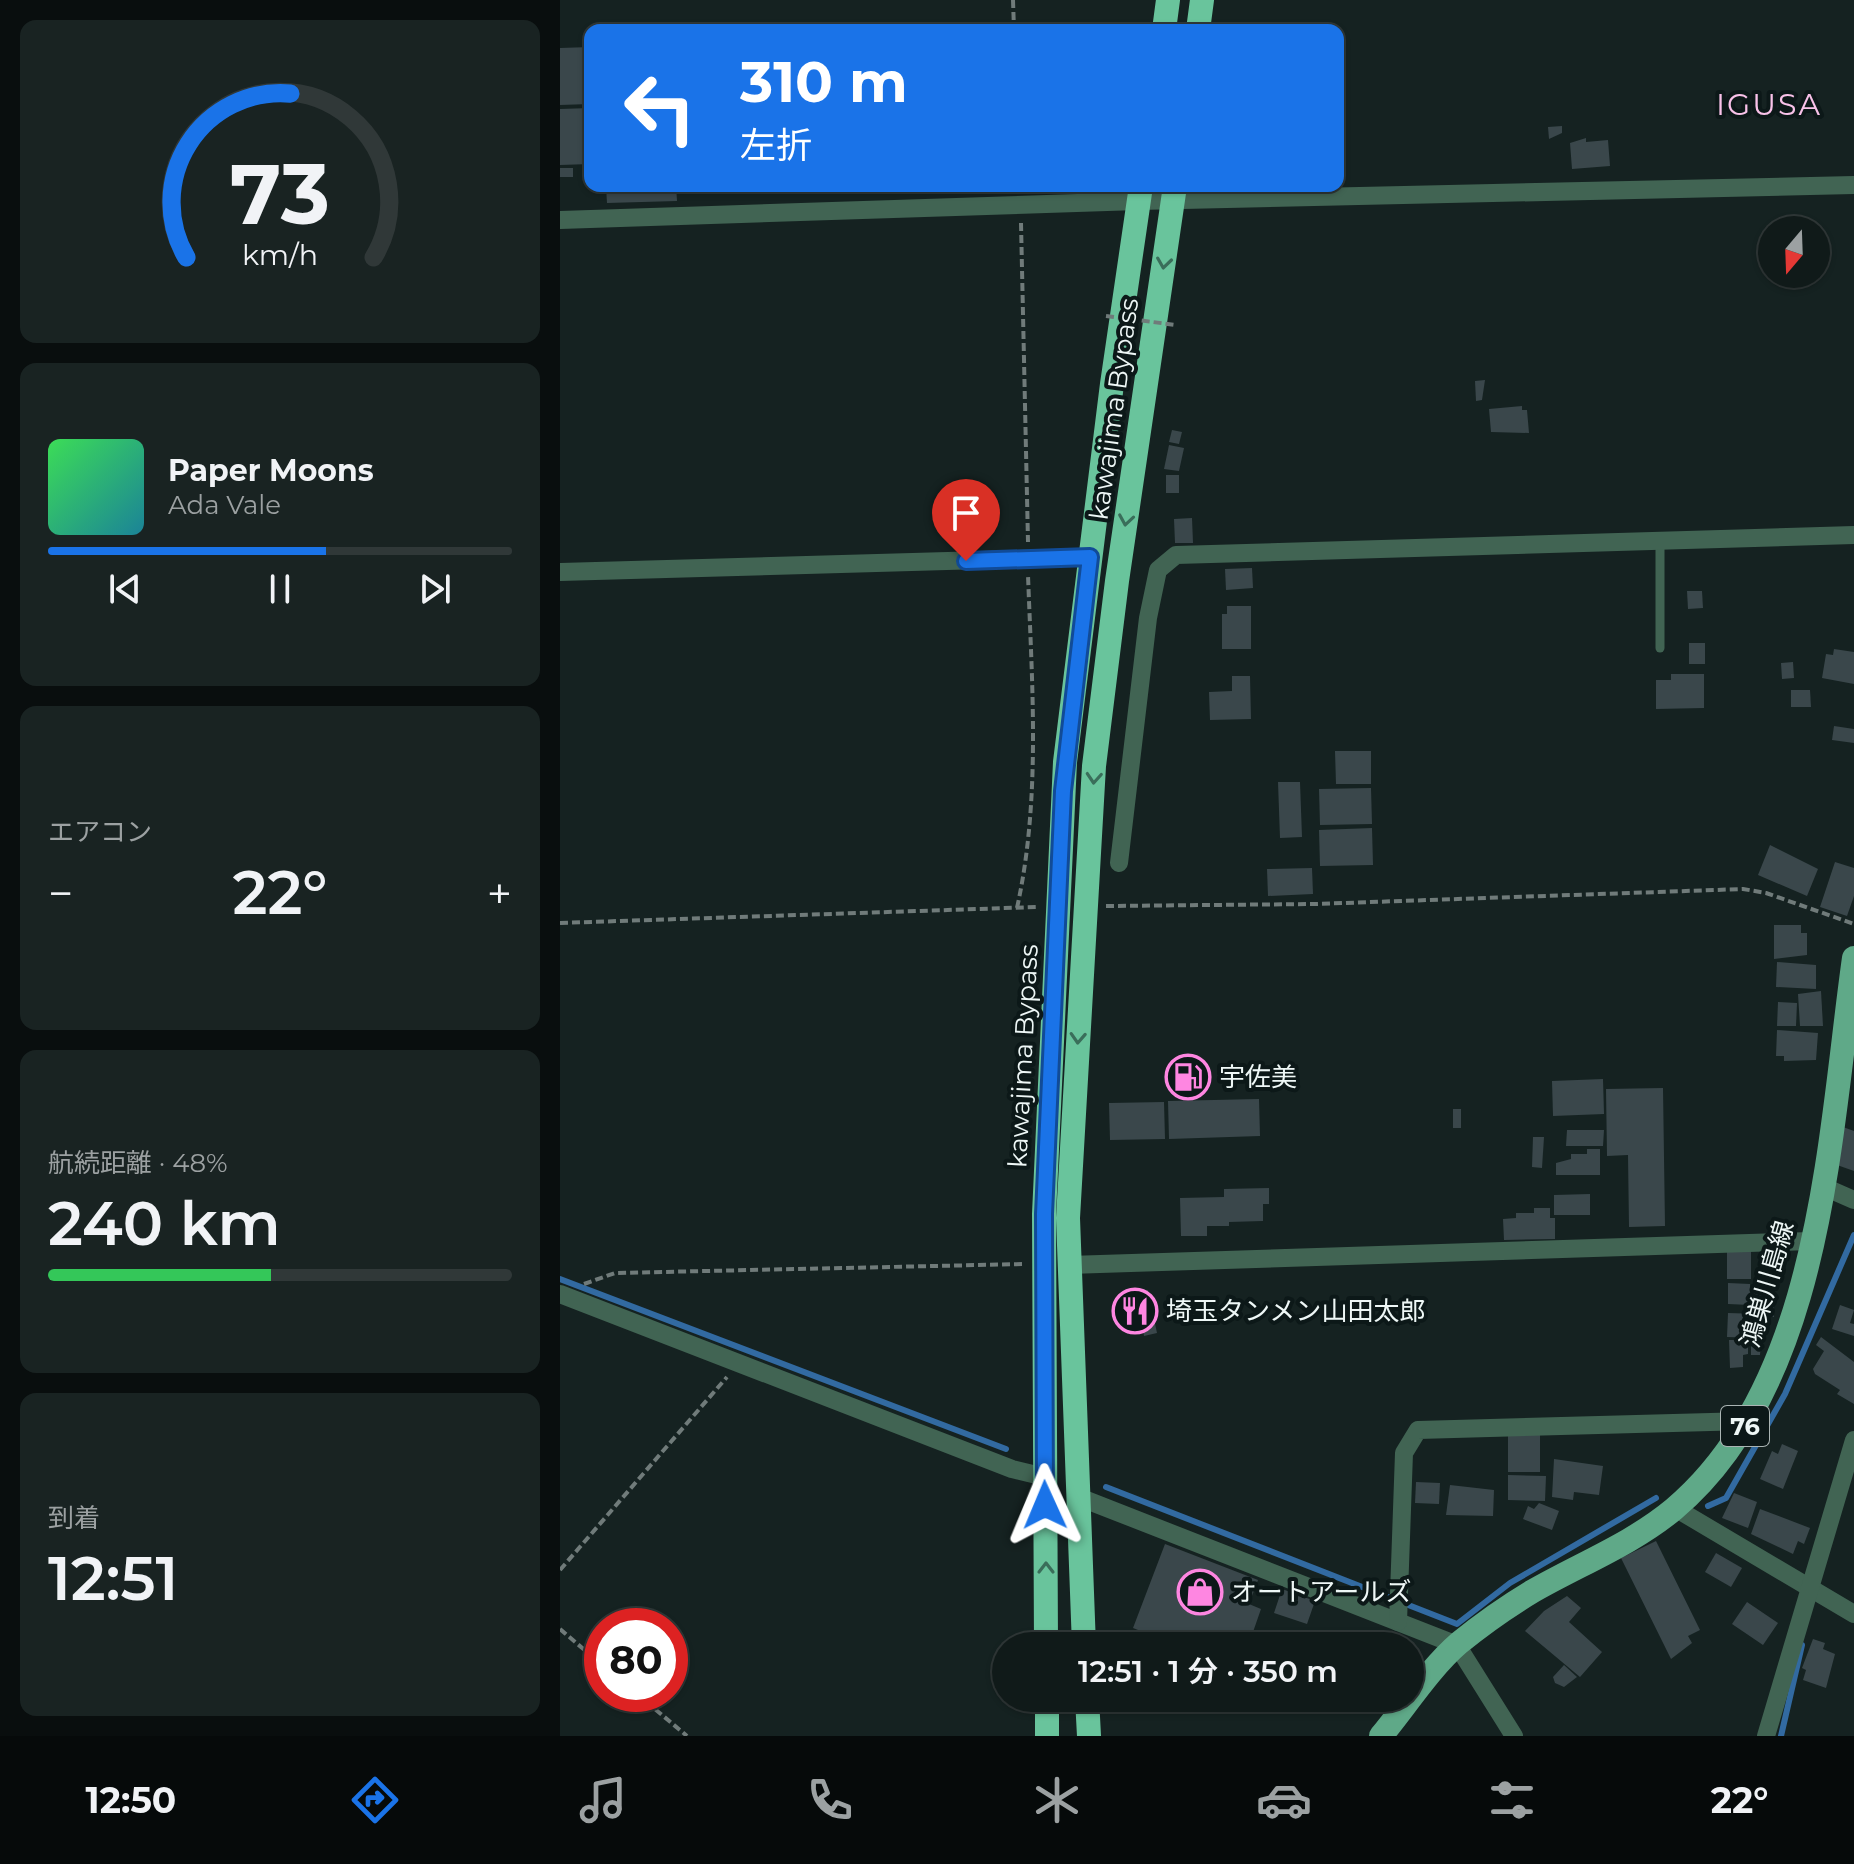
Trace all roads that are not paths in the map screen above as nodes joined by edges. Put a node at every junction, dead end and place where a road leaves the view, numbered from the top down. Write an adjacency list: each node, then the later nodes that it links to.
1 (1168, 0): 3 (highway)
2 (1202, 0): 4 (highway)
3 (1165, 24)
4 (1199, 24)
5 (1854, 185): 7 (street)
6 (1325, 192): 9 (street)
7 (1344, 192)
8 (1140, 194): 9 (street); 10 (street); 13 (highway, kawajima Bypass)
9 (1174, 194): 21 (highway, kawajima Bypass, one-way to 21)
10 (560, 220)
11 (1854, 535): 12 (street)
12 (1660, 541): 15 (lane); 16 (street)
13 (1090, 557): 14 (street); 25 (highway, kawajima Bypass)
14 (560, 572)
15 (1660, 648)
16 (1119, 863)
17 (1854, 958): 18 (main road, 鴻巣川島線 / 76)
18 (1822, 1186): 19 (street); 20 (main road, 鴻巣川島線 / 76)
19 (1854, 1200)
20 (1811, 1241): 21 (street); 23 (main road, 鴻巣川島線 / 76)
21 (1069, 1265): 26 (highway, kawajima Bypass)
22 (567, 1296): 25 (street)
23 (1748, 1421): 27 (main road, 鴻巣川島線 / 76); 30 (street)
24 (1854, 1440): 28 (street)
25 (1045, 1477): 31 (highway, kawajima Bypass, one-way to 25)
26 (1076, 1496): 30 (street); 32 (highway, kawajima Bypass)
27 (1675, 1508): 28 (street); 33 (main road, 鴻巣川島線 / 76)
28 (1808, 1587): 29 (street); 40 (street)
29 (1854, 1614)
30 (1398, 1622): 33 (street)
31 (1046, 1632)
32 (1083, 1632)
33 (1457, 1645): 38 (main road, 鴻巣川島線 / 76); 39 (street)
34 (1047, 1712): 36 (highway)
35 (1088, 1712): 37 (highway)
36 (1047, 1736)
37 (1089, 1736)
38 (1381, 1736)
39 (1514, 1736)
40 (1766, 1736)

